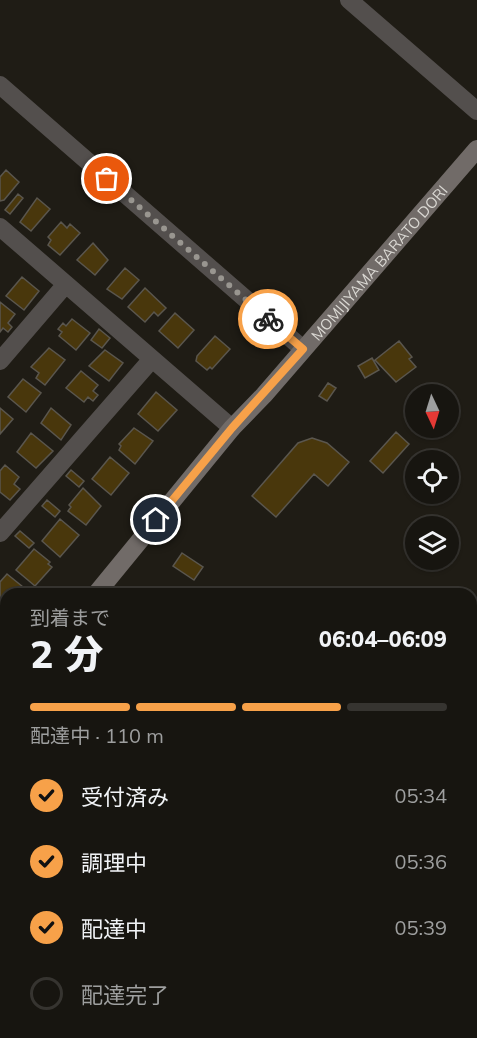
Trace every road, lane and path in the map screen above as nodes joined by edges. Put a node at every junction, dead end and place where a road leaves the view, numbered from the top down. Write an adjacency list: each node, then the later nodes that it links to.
1 (349, 0): 3 (street)
2 (0, 86): 7 (street)
3 (477, 111)
4 (477, 149): 7 (street, MOMIJIYAMA BARATO DORI)
5 (0, 227): 6 (street)
6 (66, 284): 8 (street); 9 (street)
7 (303, 349): 10 (street, MOMIJIYAMA BARATO DORI)
8 (152, 359): 10 (street); 11 (street)
9 (0, 361)
10 (232, 428): 12 (street, MOMIJIYAMA BARATO DORI)
11 (0, 533)
12 (101, 588)

